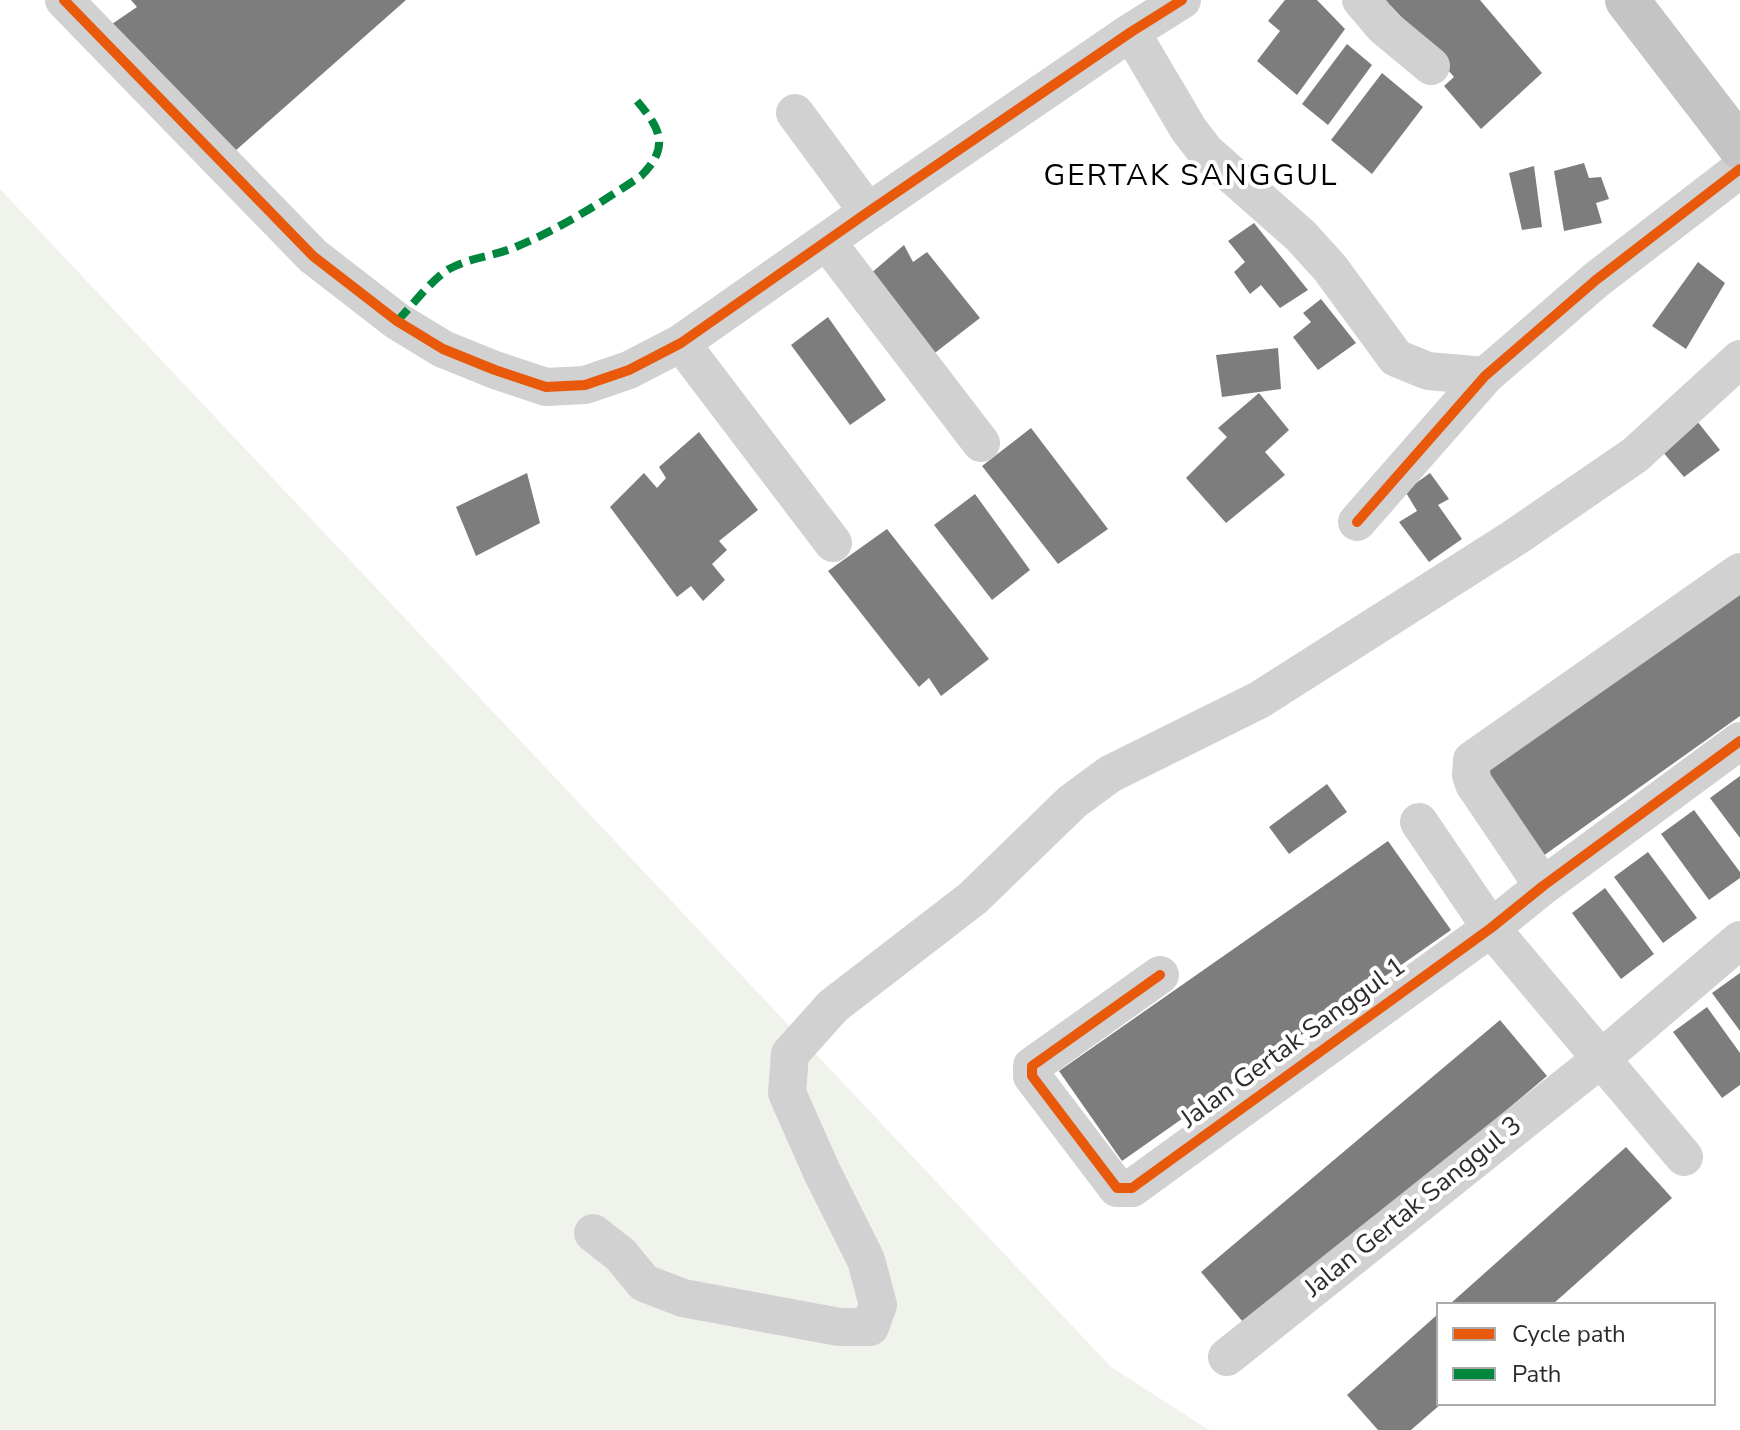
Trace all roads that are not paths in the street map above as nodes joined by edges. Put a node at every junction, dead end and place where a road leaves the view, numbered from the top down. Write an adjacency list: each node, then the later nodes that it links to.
1 (64, 0): 12 (street)
2 (1182, 0): 5 (street)
3 (1361, 0): 6 (street)
4 (1627, 0): 8 (main road)
5 (1131, 32): 10 (street); 14 (street)
6 (1431, 66)
7 (795, 113): 10 (street)
8 (1740, 147)
9 (1740, 169): 14 (street)
10 (868, 212): 11 (street)
11 (827, 242): 12 (street); 15 (street)
12 (681, 343): 17 (street)
13 (1740, 359): 27 (street)
14 (1485, 376): 16 (street)
15 (981, 443)
16 (1357, 522)
17 (833, 543)
18 (1740, 572): 21 (street)
19 (1740, 741): 21 (street, Jalan Gertak Sanggul 1)
20 (1419, 822): 22 (street)
21 (1543, 886): 22 (street, Jalan Gertak Sanggul 1)
22 (1491, 928): 24 (street, Jalan Gertak Sanggul 1); 25 (street)
23 (1740, 940): 25 (street, Jalan Gertak Sanggul 3)
24 (1160, 975)
25 (1602, 1058): 26 (street); 28 (street, Jalan Gertak Sanggul 3)
26 (1684, 1157)
27 (593, 1233)
28 (1227, 1357)

